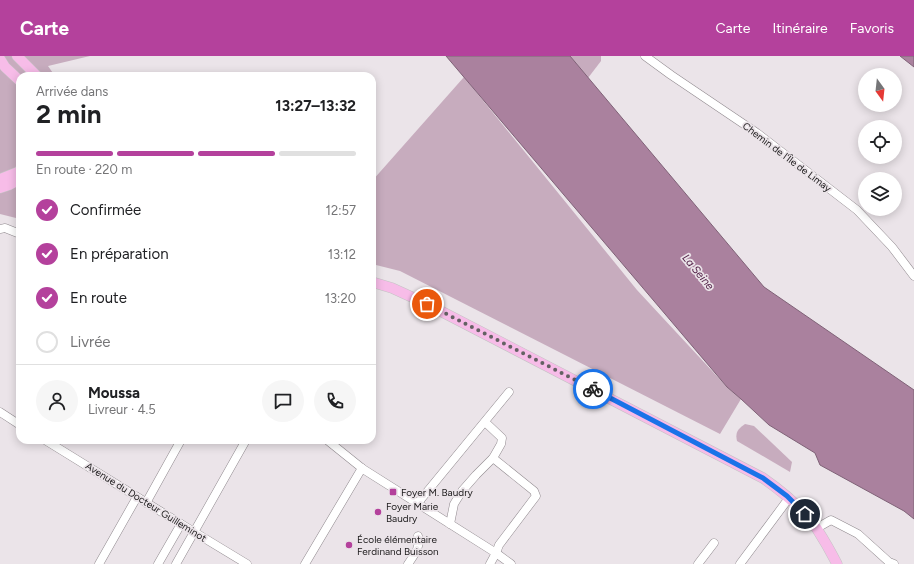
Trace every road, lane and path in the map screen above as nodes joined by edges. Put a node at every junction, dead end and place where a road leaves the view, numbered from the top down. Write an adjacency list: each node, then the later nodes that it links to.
1 (17, 56): 5 (main road)
2 (645, 56): 13 (street, Chemin de l'Île de Limay)
3 (0, 59): 4 (main road); 6 (main road)
4 (17, 72)
5 (33, 72)
6 (16, 77)
7 (16, 173): 8 (main road)
8 (0, 179)
9 (16, 181): 10 (main road)
10 (0, 188)
11 (0, 229): 12 (street)
12 (16, 232)
13 (914, 276)
14 (376, 283): 26 (main road)
15 (509, 392): 18 (street)
16 (0, 412): 17 (street)
17 (16, 422)
18 (485, 422): 23 (street); 28 (street)
19 (51, 444): 25 (street, Avenue du Docteur Guilleminot)
20 (179, 444): 27 (street)
21 (244, 444): 32 (street)
22 (333, 444): 24 (street)
23 (493, 458): 30 (street); 35 (street)
24 (362, 468): 28 (street); 40 (street)
25 (137, 498): 27 (street, Avenue du Docteur Guilleminot); 36 (street)
26 (789, 498): 31 (main road); 45 (street)
27 (146, 503): 29 (street, Avenue du Docteur Guilleminot)
28 (417, 504): 30 (street)
29 (181, 524): 32 (street, Avenue du Docteur Guilleminot); 37 (street)
30 (450, 524): 35 (street)
31 (817, 528): 46 (main road); 47 (street)
32 (193, 532): 38 (street); 39 (street, Avenue du Docteur Guilleminot)
33 (418, 536): 41 (street)
34 (714, 542): 44 (street)
35 (496, 554): 42 (street); 43 (street)
36 (99, 564)
37 (158, 564)
38 (176, 564)
39 (247, 564)
40 (305, 564)
41 (408, 564)
42 (490, 564)
43 (511, 564)
44 (698, 564)
45 (740, 564)
46 (838, 564)
47 (894, 564)

